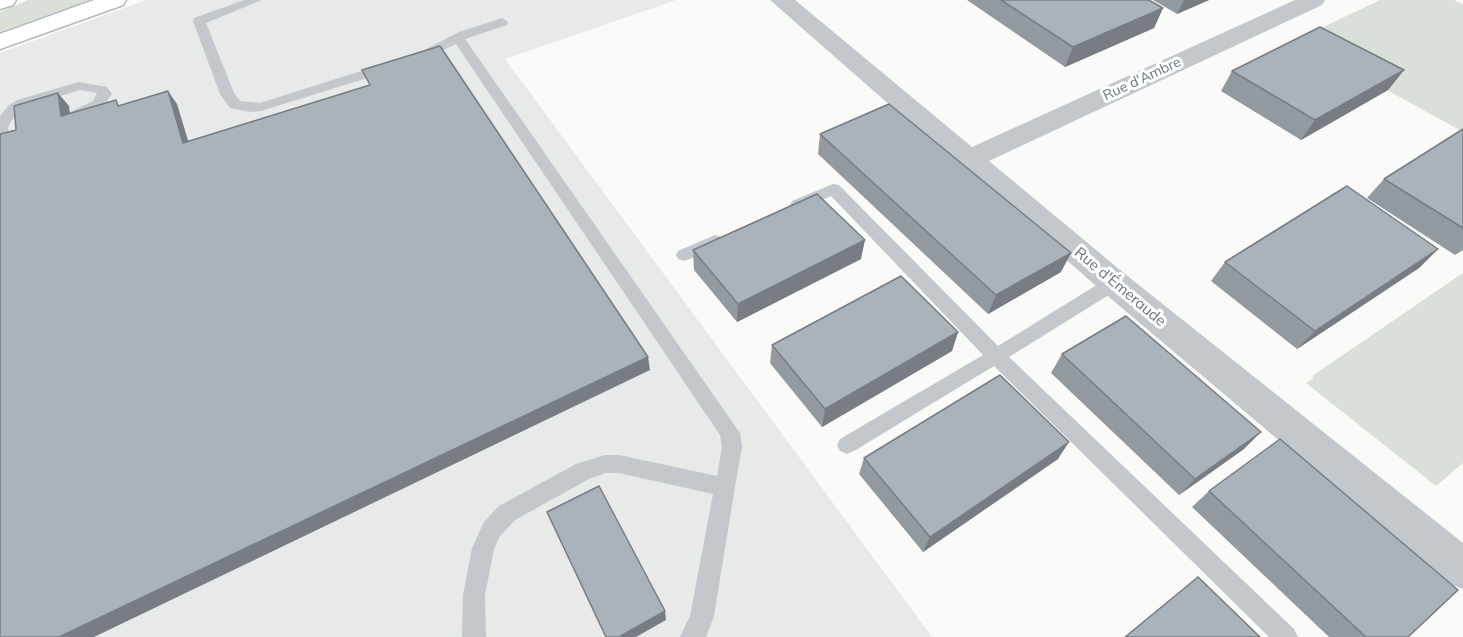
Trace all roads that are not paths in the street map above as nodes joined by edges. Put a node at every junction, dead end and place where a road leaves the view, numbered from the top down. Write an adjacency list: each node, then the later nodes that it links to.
1 (5, 0): 6 (main road)
2 (115, 0): 9 (main road)
3 (256, 0): 8 (lane)
4 (781, 0): 13 (street, Rue d'Émeraude)
5 (1314, 0): 13 (street, Rue d'Ambre)
6 (0, 2)
7 (502, 22): 8 (lane)
8 (458, 38): 20 (lane)
9 (0, 42)
10 (70, 116): 12 (lane)
11 (19, 132): 12 (lane)
12 (1, 137)
13 (969, 159): 17 (street, Rue d'Émeraude)
14 (780, 213): 18 (lane)
15 (727, 236): 16 (lane)
16 (684, 255)
17 (1114, 283): 18 (lane); 21 (street, Rue d'Émeraude)
18 (996, 356): 19 (lane); 24 (lane)
19 (847, 445)
20 (725, 487): 22 (lane); 23 (lane)
21 (1463, 569)
22 (474, 637)
23 (692, 637)
24 (1286, 637)

